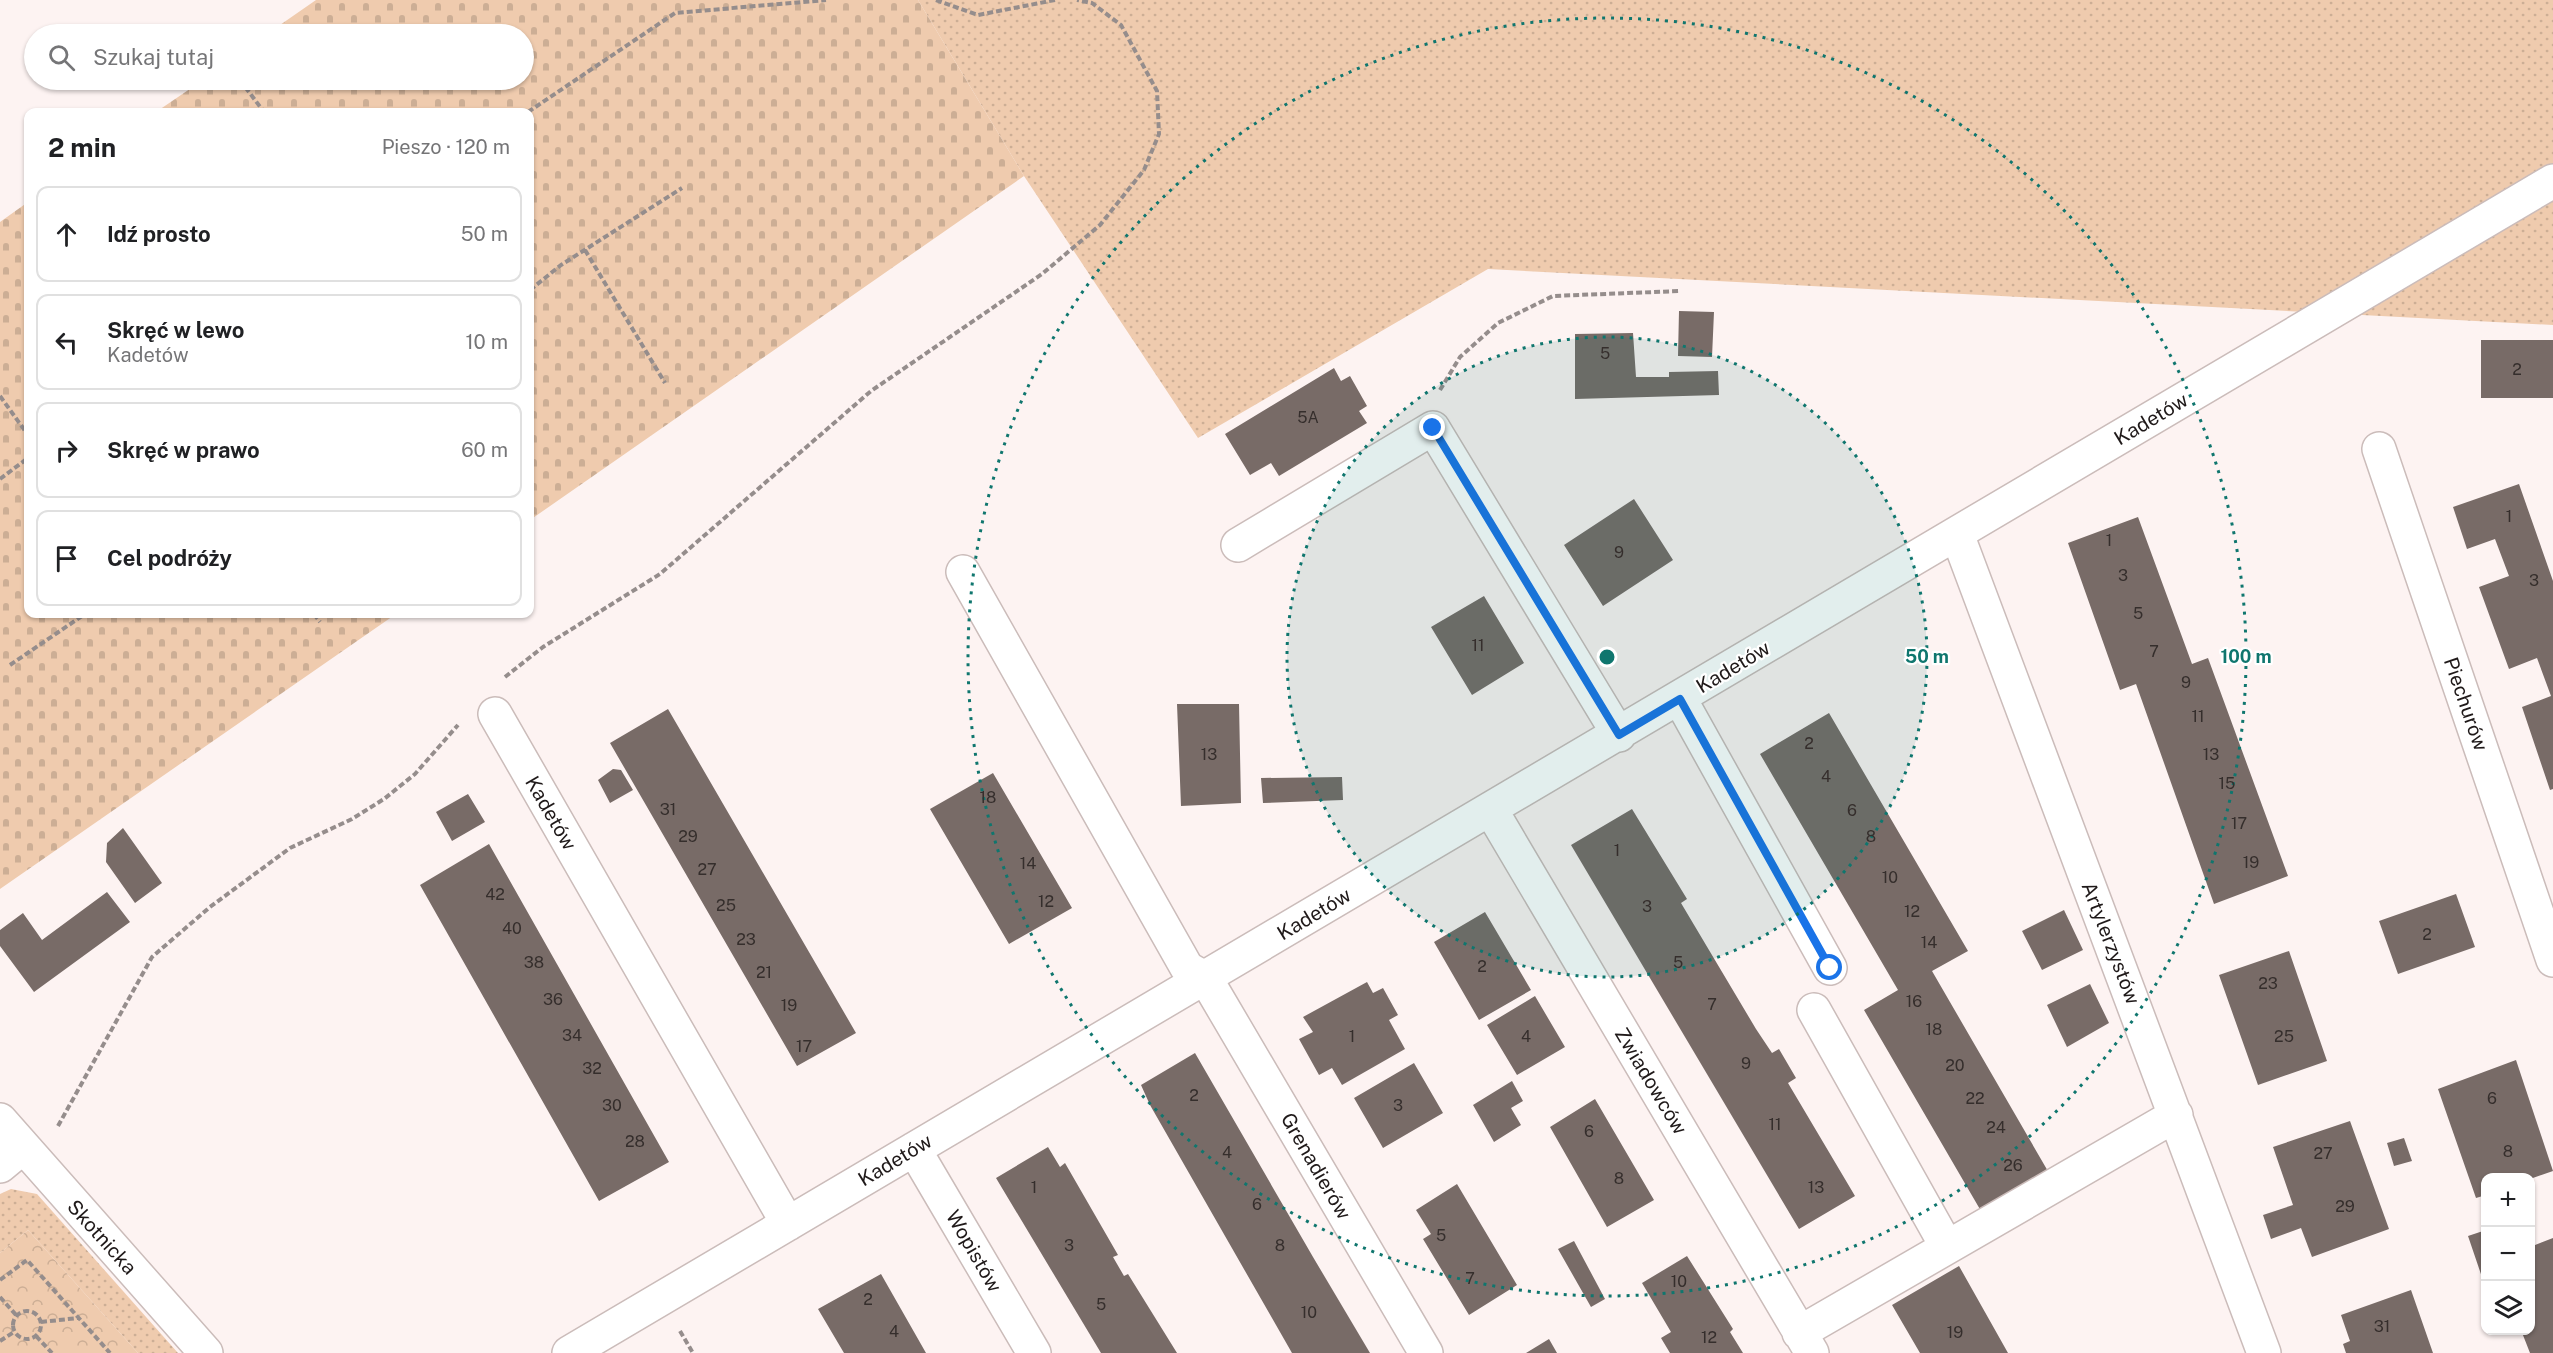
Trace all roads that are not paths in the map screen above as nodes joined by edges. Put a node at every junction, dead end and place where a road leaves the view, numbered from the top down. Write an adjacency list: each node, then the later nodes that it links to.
1 (2553, 181): 3 (street, Kadetów)
2 (2379, 449): 10 (street, Piechurów)
3 (1958, 534): 6 (street, Kadetów); 14 (street, Artylerzystów)
4 (1238, 545): 8 (street)
5 (963, 572): 12 (street)
6 (1680, 699): 8 (street, Kadetów); 11 (street)
7 (486, 705): 18 (street, Kadetów)
8 (1619, 735): 9 (street, Kadetów)
9 (1491, 810): 12 (street, Kadetów); 20 (street, Zwiadowców)
10 (2553, 960)
11 (1830, 968)
12 (1206, 979): 16 (street, Kadetów); 24 (street, Grenadierów)
13 (1814, 1011): 19 (street)
14 (2176, 1115): 19 (street); 25 (street, Artylerzystów)
15 (0, 1120): 17 (street, Skotnicka)
16 (914, 1149): 18 (street, Kadetów); 23 (street, Wopistów)
17 (18, 1157): 21 (street, Skotnicka)
18 (788, 1224): 22 (street, Kadetów)
19 (1947, 1247): 20 (street)
20 (1806, 1343)
21 (206, 1353)
22 (569, 1353)
23 (1034, 1353)
24 (1425, 1353)
25 (2264, 1353)

